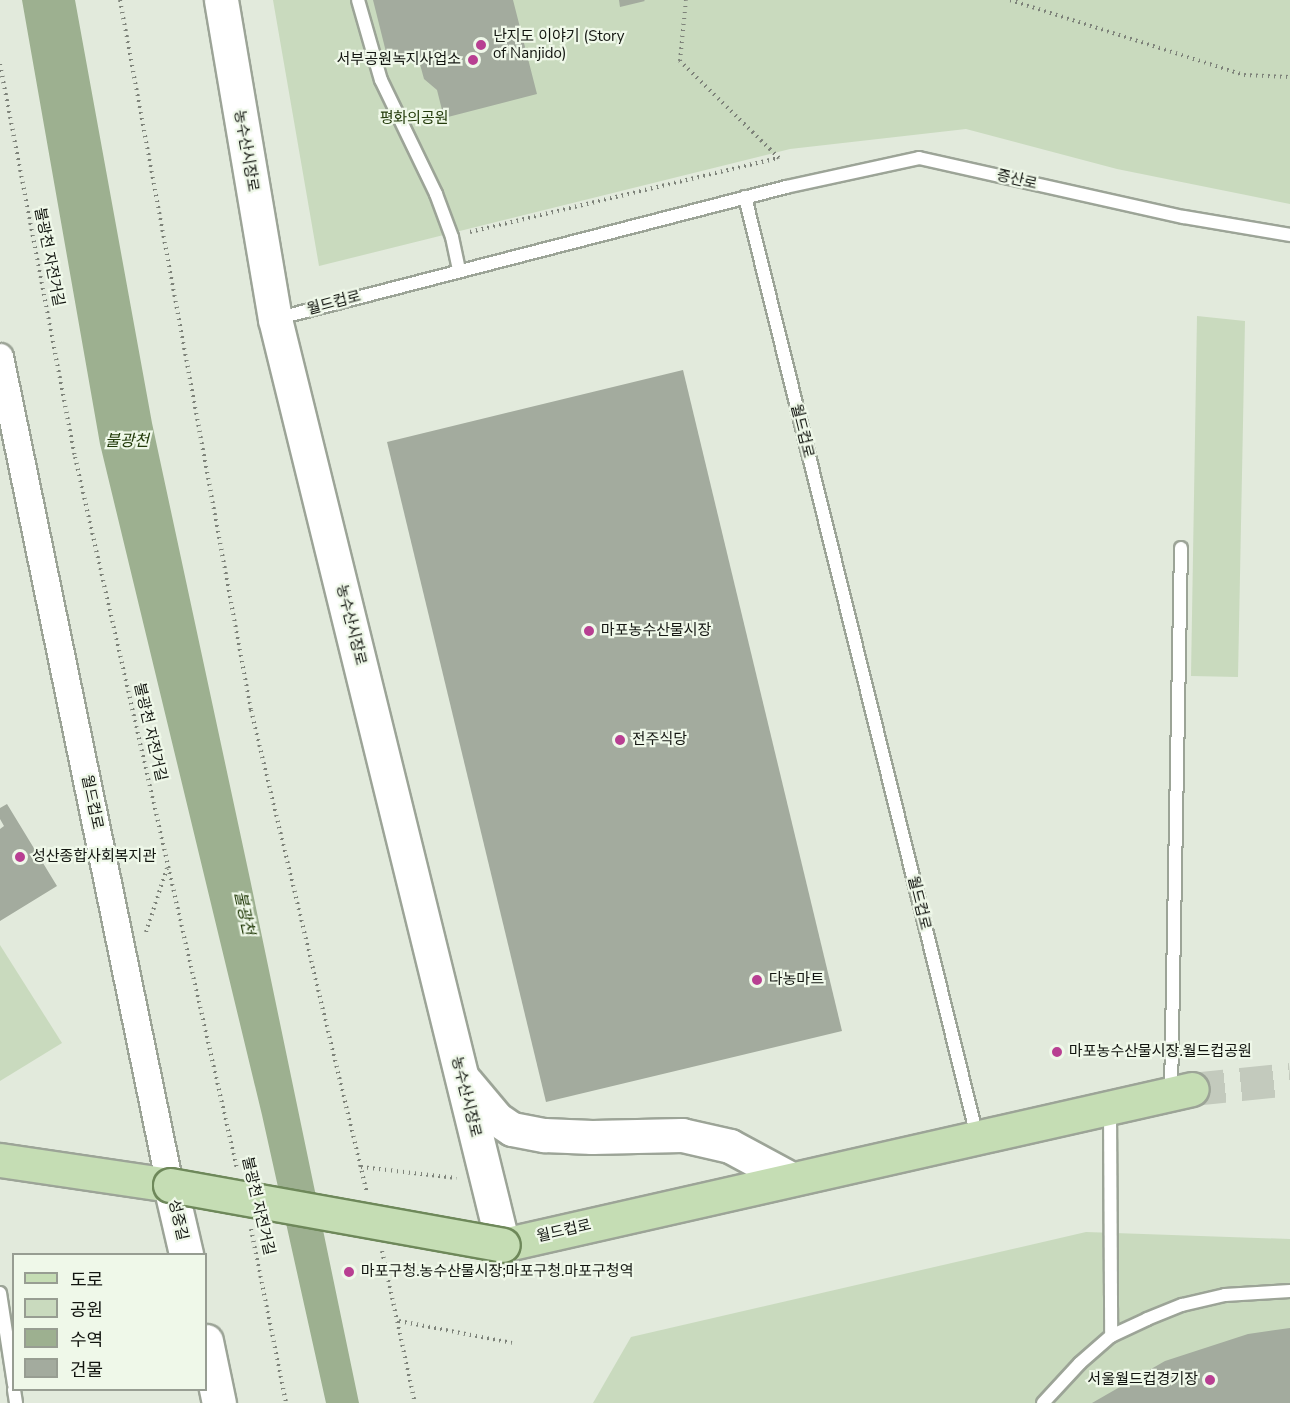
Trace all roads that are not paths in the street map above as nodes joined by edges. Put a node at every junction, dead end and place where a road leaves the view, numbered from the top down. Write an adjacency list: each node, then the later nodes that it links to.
1 (221, 0): 6 (main road, 농수산시장로)
2 (358, 0): 5 (lane)
3 (745, 197): 4 (lane, 증산로); 5 (lane, 월드컵로); 12 (lane, 월드컵로)
4 (1290, 236)
5 (459, 269): 6 (lane, 월드컵로)
6 (275, 319): 9 (main road, 농수산시장로)
7 (0, 357): 15 (street, 월드컵로)
8 (1181, 548): 10 (lane)
9 (460, 1074): 14 (main road); 16 (main road, 농수산시장로)
10 (1182, 1091): 11 (main road, 월드컵로)
11 (1110, 1106): 12 (main road, 월드컵로); 20 (lane)
12 (977, 1136): 14 (main road, 월드컵로)
13 (0, 1160): 15 (main road)
14 (791, 1179): 16 (main road, 월드컵로)
15 (170, 1185): 16 (main road, bridge); 17 (main road, 성중길)
16 (503, 1245)
17 (186, 1253)
18 (1290, 1291): 20 (lane)
19 (0, 1293): 22 (lane)
20 (1111, 1336): 24 (lane)
21 (207, 1346): 23 (main road)
22 (12, 1372)
23 (219, 1403)
24 (1043, 1403)

